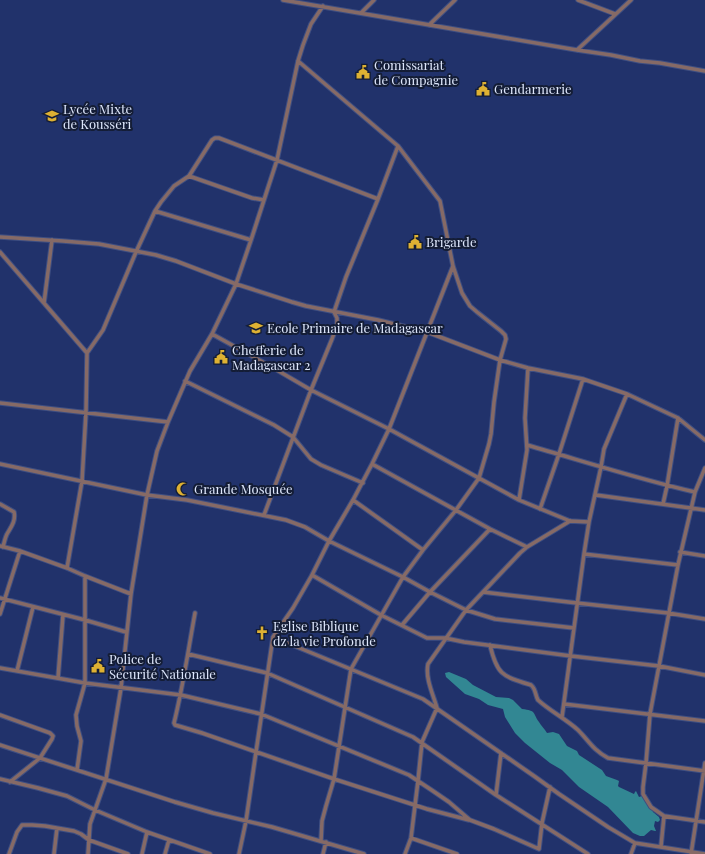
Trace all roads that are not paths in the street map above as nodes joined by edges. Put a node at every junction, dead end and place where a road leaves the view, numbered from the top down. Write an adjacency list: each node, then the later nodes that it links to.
1 (284, 0): 6 (street)
2 (374, 0): 7 (street)
3 (455, 0): 9 (street)
4 (578, 0): 8 (street)
5 (631, 0): 8 (street)
6 (323, 6): 7 (street); 11 (street)
7 (361, 13): 9 (street)
8 (615, 14): 10 (street)
9 (429, 25): 10 (street)
10 (577, 50): 12 (street)
11 (298, 61): 13 (street); 14 (street)
12 (705, 71)
13 (398, 146): 16 (street); 24 (street)
14 (277, 160): 15 (street); 16 (street); 17 (street)
15 (189, 176): 17 (street); 18 (street)
16 (378, 199): 27 (street)
17 (264, 200): 21 (street)
18 (155, 211): 21 (street); 23 (street)
19 (0, 237): 20 (street)
20 (52, 240): 23 (street); 26 (street)
21 (251, 240): 25 (street)
22 (0, 252): 26 (street)
23 (136, 252): 25 (street); 30 (street)
24 (453, 266): 28 (street); 31 (street)
25 (236, 284): 27 (street); 29 (street)
26 (44, 303): 30 (street)
27 (334, 312): 28 (street); 35 (street)
28 (427, 332): 31 (street); 41 (street)
29 (212, 334): 34 (street); 35 (street)
30 (87, 353): 38 (street)
31 (500, 360): 32 (street); 50 (street)
32 (528, 368): 33 (street); 44 (street)
33 (583, 379): 36 (street); 45 (street)
34 (185, 381): 40 (street); 42 (street)
35 (311, 390): 41 (street); 42 (street)
36 (627, 394): 39 (street); 48 (street)
37 (0, 403): 38 (street)
38 (86, 412): 40 (street); 51 (street)
39 (678, 418): 43 (street); 53 (street)
40 (168, 422): 55 (street)
41 (389, 429): 47 (street); 50 (street)
42 (293, 437): 52 (street); 65 (street)
43 (705, 440)
44 (527, 445): 45 (street); 58 (street)
45 (560, 454): 48 (street); 62 (street)
46 (0, 464): 51 (street)
47 (372, 464): 52 (street); 63 (street)
48 (602, 467): 53 (street); 56 (street)
49 (705, 468): 54 (street)
50 (479, 478): 58 (street); 63 (street)
51 (82, 481): 55 (street); 78 (street)
52 (363, 482): 57 (street)
53 (667, 486): 54 (street); 60 (street)
54 (695, 492): 61 (street)
55 (147, 495): 65 (street); 84 (street)
56 (596, 495): 60 (street); 67 (street)
57 (353, 500): 69 (street); 72 (street)
58 (519, 500): 62 (street)
59 (0, 504): 70 (street)
60 (663, 504): 61 (street)
61 (691, 508): 64 (street); 74 (street)
62 (540, 509): 66 (street)
63 (456, 510): 68 (street); 72 (street)
64 (705, 510)
65 (264, 515): 69 (street)
66 (570, 521): 67 (street); 71 (street)
67 (589, 522): 75 (street)
68 (490, 529): 71 (street); 82 (street)
69 (329, 541): 79 (street); 81 (street)
70 (1, 547): 73 (street)
71 (527, 547): 83 (street)
72 (423, 550): 81 (street)
73 (20, 551): 78 (street); 86 (street)
74 (680, 552): 76 (street); 77 (street)
75 (584, 554): 77 (street); 87 (street)
76 (705, 556)
77 (678, 565): 90 (street)
78 (67, 568): 80 (street)
79 (312, 575): 94 (street); 100 (street)
80 (85, 576): 84 (street); 96 (street)
81 (403, 577): 82 (street); 94 (street)
82 (430, 592): 89 (street); 97 (street)
83 (483, 592): 87 (street); 89 (street)
84 (130, 594): 99 (street)
85 (0, 598): 86 (street)
86 (5, 599): 88 (street); 91 (street)
87 (577, 604): 90 (street); 98 (street)
88 (33, 607): 93 (street); 108 (street)
89 (466, 610): 98 (street); 101 (street)
90 (668, 613): 95 (street); 105 (street)
91 (0, 614)
92 (195, 614): 103 (street)
93 (63, 615): 96 (street); 111 (street)
94 (381, 615): 97 (street); 107 (street)
95 (705, 619)
96 (85, 620): 99 (street); 112 (street)
97 (402, 625): 101 (street)
98 (574, 628): 104 (street)
99 (126, 632): 113 (street)
100 (273, 636): 107 (street); 109 (street)
101 (446, 638): 102 (street); 117 (street)
102 (490, 645): 104 (street); 121 (street)
103 (188, 654): 109 (street); 114 (street)
104 (570, 656): 105 (street); 115 (street)
105 (659, 666): 110 (street); 119 (street)
106 (0, 668): 108 (street)
107 (351, 669): 116 (street); 117 (street)
108 (18, 671): 111 (street)
109 (267, 673): 116 (street); 118 (street)
110 (705, 675)
111 (58, 678): 112 (street)
112 (84, 683): 113 (street); 131 (street)
113 (121, 688): 114 (street); 134 (street)
114 (181, 695): 118 (street); 126 (street)
115 (564, 704): 119 (street); 121 (street)
116 (346, 708): 123 (street); 125 (street)
117 (437, 708): 123 (street); 127 (street)
118 (261, 714): 125 (street); 126 (street)
119 (650, 714): 122 (street); 129 (street)
120 (0, 716): 128 (street)
121 (562, 717): 129 (street)
122 (705, 721)
123 (422, 742): 136 (street); 139 (street)
124 (0, 745): 128 (street)
125 (340, 747): 135 (street); 136 (street)
126 (256, 752): 135 (street); 145 (street)
127 (501, 753): 138 (street); 139 (street)
128 (40, 758): 131 (street); 137 (street)
129 (646, 763): 132 (street); 142 (street)
130 (705, 763): 132 (street)
131 (78, 770): 134 (street)
132 (704, 771): 144 (street)
133 (0, 779): 137 (street)
134 (106, 779): 141 (street); 145 (street)
135 (334, 779): 140 (street); 153 (street)
136 (418, 781): 140 (street); 143 (street)
137 (10, 782): 141 (street)
138 (550, 788): 147 (street); 155 (street)
139 (496, 795): 147 (street)
140 (415, 806): 143 (street); 150 (street)
141 (95, 810): 149 (street); 151 (street)
142 (664, 816): 144 (street); 156 (street)
143 (470, 820): 157 (street)
144 (695, 820): 146 (street); 158 (street)
145 (246, 821): 153 (street); 166 (street)
146 (705, 822)
147 (542, 824): 157 (street); 172 (street)
148 (57, 828): 151 (street); 159 (street); 160 (street)
149 (147, 832): 152 (street); 163 (street)
150 (411, 838): 169 (street); 170 (street)
151 (89, 840): 161 (street); 162 (street)
152 (169, 840): 164 (street); 165 (street)
153 (320, 841): 154 (street)
154 (326, 842): 167 (street); 168 (street)
155 (635, 843): 156 (street); 173 (street)
156 (661, 846): 158 (street)
157 (539, 849): 171 (street)
158 (691, 853): 174 (street)
159 (9, 854)
160 (54, 854)
161 (88, 854)
162 (128, 854)
163 (142, 854)
164 (166, 854)
165 (210, 854)
166 (239, 854)
167 (323, 854)
168 (364, 854)
169 (405, 854)
170 (457, 854)
171 (538, 854)
172 (588, 854)
173 (631, 854)
174 (705, 854)

